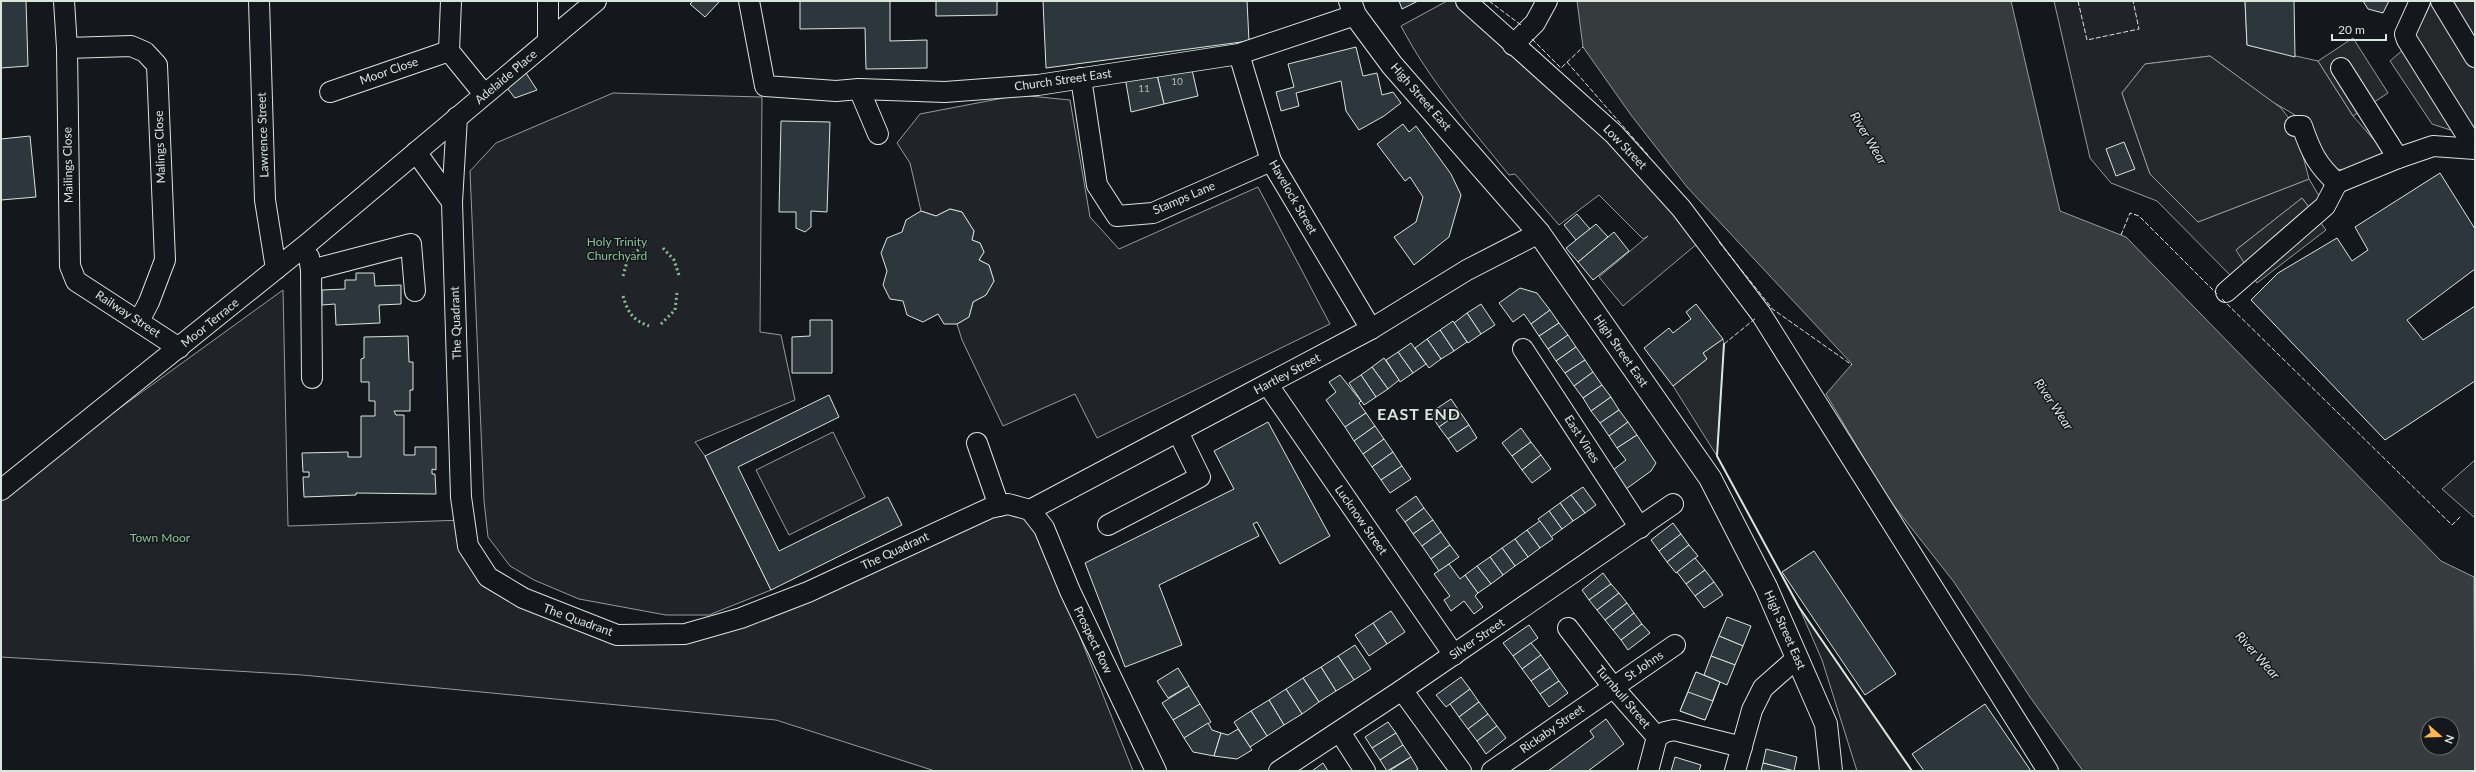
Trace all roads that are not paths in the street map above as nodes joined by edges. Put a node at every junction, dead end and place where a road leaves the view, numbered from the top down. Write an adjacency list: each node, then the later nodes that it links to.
1 (64, 1): 14 (street, Mailings Close)
2 (259, 1): 34 (street, Lawrence Street)
3 (450, 1): 15 (street)
4 (548, 1): 12 (street)
5 (596, 1): 12 (street, Adelaide Place)
6 (749, 1): 20 (street, Church Street East)
7 (1466, 1): 13 (street, Low Street)
8 (1547, 1): 13 (street)
9 (2420, 1): 26 (street)
10 (2441, 1): 17 (street)
11 (1352, 8): 16 (street, Church Street East); 32 (main road, High Street East)
12 (548, 41): 22 (street, Adelaide Place)
13 (1513, 45): 72 (street, Low Street)
14 (67, 48): 36 (street, Mailings Close); 39 (street, Malings Close)
15 (449, 50): 21 (street, Moor Close); 22 (street)
16 (1239, 54): 19 (street, Church Street East); 29 (street, Havelock Street)
17 (2475, 57)
18 (2341, 68): 28 (street)
19 (1080, 78): 20 (street, Church Street East); 29 (street, Stamps Lane)
20 (860, 89): 25 (street)
21 (330, 92)
22 (484, 94): 23 (street, Adelaide Place)
23 (458, 117): 27 (street, Adelaide Place); 31 (street, The Quadrant)
24 (2295, 126): 30 (street)
25 (878, 134)
26 (2472, 148): 28 (street)
27 (416, 152): 31 (street); 33 (street, Moor Terrace)
28 (2398, 158): 30 (street)
29 (1271, 161): 40 (street, Havelock Street)
30 (2337, 183): 38 (street)
31 (452, 202): 49 (street, The Quadrant)
32 (1539, 233): 40 (street, Hartley Street); 56 (main road, High Street East)
33 (307, 244): 34 (street, Moor Terrace); 35 (street)
34 (276, 268): 41 (street, Moor Terrace)
35 (311, 270): 37 (street); 43 (street)
36 (76, 281): 39 (street, Railway Street)
37 (415, 291)
38 (2226, 292)
39 (139, 321): 41 (street, Railway Street)
40 (1371, 329): 44 (street, Hartley Street)
41 (179, 348): 47 (street, Moor Terrace)
42 (1523, 349): 52 (street, East Vines)
43 (312, 378)
44 (1268, 385): 45 (street, Hartley Street); 55 (street, Lucknow Street)
45 (1178, 432): 50 (street, Hartley Street); 51 (street)
46 (977, 443): 49 (street)
47 (1, 490)
48 (1673, 504): 52 (street, Silver Street)
49 (999, 506): 50 (street, The Quadrant)
50 (1030, 510): 63 (street, Prospect Row)
51 (1108, 525)
52 (1640, 528): 55 (street, Silver Street)
53 (1568, 628): 57 (street, Turnbull Street)
54 (1675, 645): 57 (street, St Johns)
55 (1454, 655): 58 (street, Silver Street)
56 (1797, 658): 60 (main road, High Street East); 62 (street)
57 (1613, 687): 61 (street, Turnbull Street); 67 (street, Rickaby Street)
58 (1402, 690): 59 (street, Silver Street); 66 (street)
59 (1340, 732): 64 (street, Silver Street); 65 (street)
60 (1827, 733): 70 (main road, High Street East); 71 (street)
61 (1658, 737): 62 (street); 68 (street, Turnbull Street)
62 (1742, 747): 69 (street)
63 (1156, 771)
64 (1279, 771)
65 (1365, 771)
66 (1461, 771)
67 (1492, 771)
68 (1648, 771)
69 (1735, 771)
70 (1831, 771)
71 (1842, 771)
72 (2048, 771)

